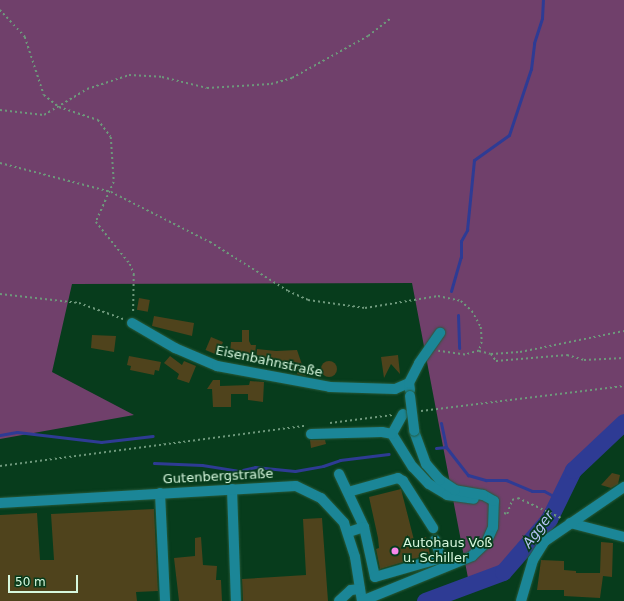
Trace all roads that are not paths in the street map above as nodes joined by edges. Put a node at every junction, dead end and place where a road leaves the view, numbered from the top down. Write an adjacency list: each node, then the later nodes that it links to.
1 (132, 323): 3 (street, Eisenbahnstraße)
2 (440, 333): 3 (street)
3 (409, 383): 12 (street, bridge)
4 (403, 414): 6 (street)
5 (311, 430): 6 (street)
6 (392, 434): 12 (street)
7 (339, 474): 10 (street)
8 (624, 487): 14 (street)
9 (232, 489): 11 (street, Gutenbergstraße); 17 (street, Gutenbergstraße); 22 (street)
10 (348, 492): 15 (street); 16 (street)
11 (160, 493): 13 (street, Gutenbergstraße); 21 (street)
12 (483, 496): 24 (street)
13 (0, 503)
14 (565, 521): 18 (street); 25 (street)
15 (364, 527): 17 (street); 19 (street)
16 (433, 528)
17 (348, 532): 20 (street, Gutenbergstraße)
18 (624, 537)
19 (435, 540)
20 (360, 589): 23 (street); 24 (street, Gutenbergstraße)
21 (165, 601)
22 (236, 601)
23 (339, 601)
24 (362, 601)
25 (521, 601)

